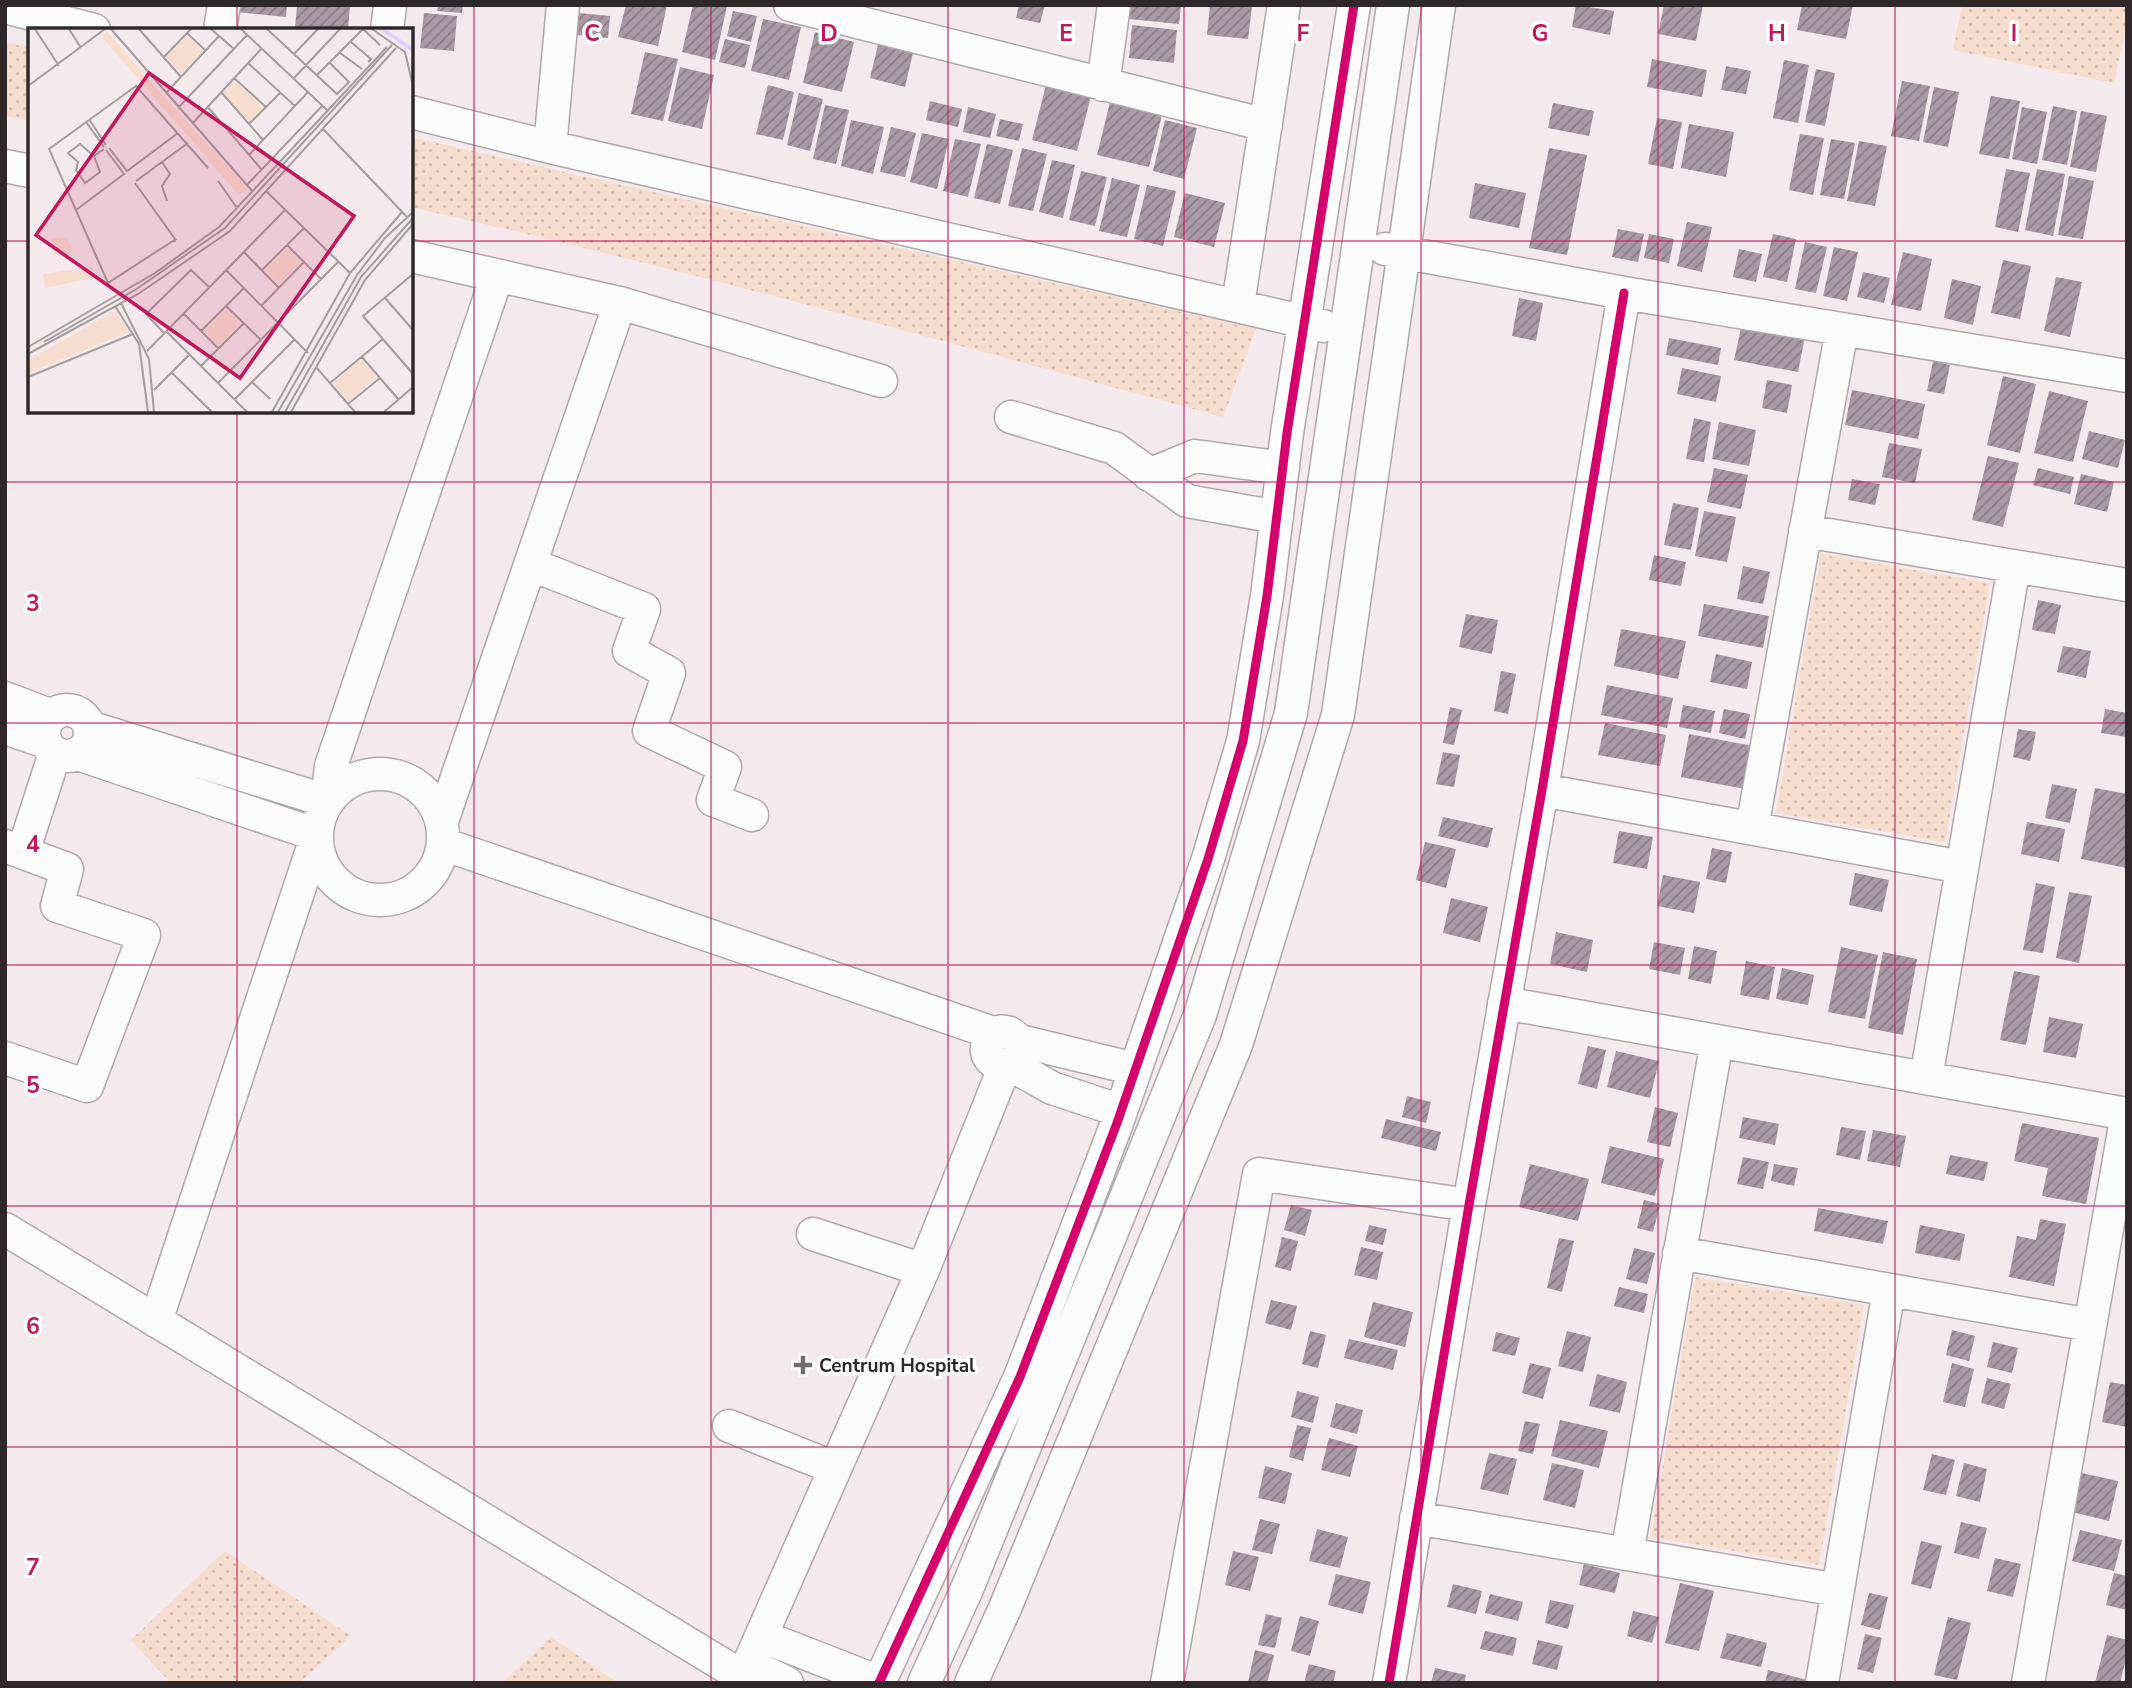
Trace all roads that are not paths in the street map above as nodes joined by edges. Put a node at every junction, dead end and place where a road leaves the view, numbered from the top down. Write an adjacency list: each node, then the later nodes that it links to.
1 (224, 5): 12 (street)
2 (390, 5): 13 (street)
3 (563, 5): 17 (street)
4 (790, 5): 14 (street)
5 (1114, 5): 14 (street)
6 (1283, 5): 16 (street)
7 (1354, 5): 27 (street)
8 (1393, 5): 20 (street)
9 (1439, 5): 21 (street)
10 (5, 7): 11 (street)
11 (86, 28)
12 (220, 28)
13 (387, 28)
14 (1103, 85): 16 (street)
15 (413, 112): 17 (street)
16 (1266, 125): 26 (street)
17 (550, 147): 26 (street)
18 (5, 166): 19 (street)
19 (28, 171)
20 (1360, 245): 21 (street); 29 (street)
21 (1404, 253): 24 (street); 76 (street)
22 (413, 257): 23 (street)
23 (497, 276): 25 (street); 44 (street)
24 (1624, 292): 28 (street); 43 (street)
25 (620, 303): 31 (street); 37 (street)
26 (1238, 305): 27 (street)
27 (1305, 321): 29 (street); 33 (street)
28 (1842, 329): 30 (street); 36 (street)
29 (1348, 331): 75 (street)
30 (2127, 376)
31 (881, 381)
32 (1011, 417): 34 (street)
33 (1283, 468): 34 (street); 35 (street)
34 (1149, 475): 35 (street)
35 (1277, 517): 55 (street)
36 (1805, 531): 38 (street); 46 (street)
37 (530, 564): 45 (street); 48 (street)
38 (2014, 566): 39 (street); 50 (street)
39 (2127, 585)
40 (5, 698): 42 (street)
41 (5, 728): 42 (street)
42 (64, 738): 44 (street); 47 (street); 49 (street)
43 (1542, 790): 46 (street); 51 (street)
44 (327, 801): 47 (street); 48 (street)
45 (752, 815)
46 (1752, 828): 50 (street)
47 (317, 835): 48 (street); 65 (street)
48 (440, 843): 53 (street)
49 (14, 849): 54 (street)
50 (1962, 867): 56 (street)
51 (1504, 1003): 52 (street); 59 (street)
52 (1717, 1041): 56 (street); 62 (street)
53 (1004, 1052): 55 (street); 57 (street); 63 (street)
54 (5, 1058)
55 (1135, 1069): 57 (street)
56 (1926, 1078): 58 (street)
57 (1121, 1111): 74 (street)
58 (2127, 1114): 66 (street)
59 (1469, 1205): 69 (street); 77 (street)
60 (5, 1229): 65 (street)
61 (813, 1234): 63 (street)
62 (1679, 1254): 64 (street); 70 (street)
63 (923, 1270): 68 (street)
64 (1889, 1290): 66 (street); 71 (street)
65 (156, 1321): 72 (street)
66 (2090, 1325): 80 (street)
67 (729, 1426): 68 (street)
68 (835, 1468): 72 (street)
69 (1416, 1518): 70 (street); 78 (street)
70 (1627, 1555): 71 (street)
71 (1838, 1590): 79 (street)
72 (755, 1650): 73 (street); 74 (street)
73 (787, 1683)
74 (879, 1683)
75 (924, 1683)
76 (971, 1683)
77 (1167, 1683)
78 (1389, 1683)
79 (1822, 1683)
80 (2028, 1683)

